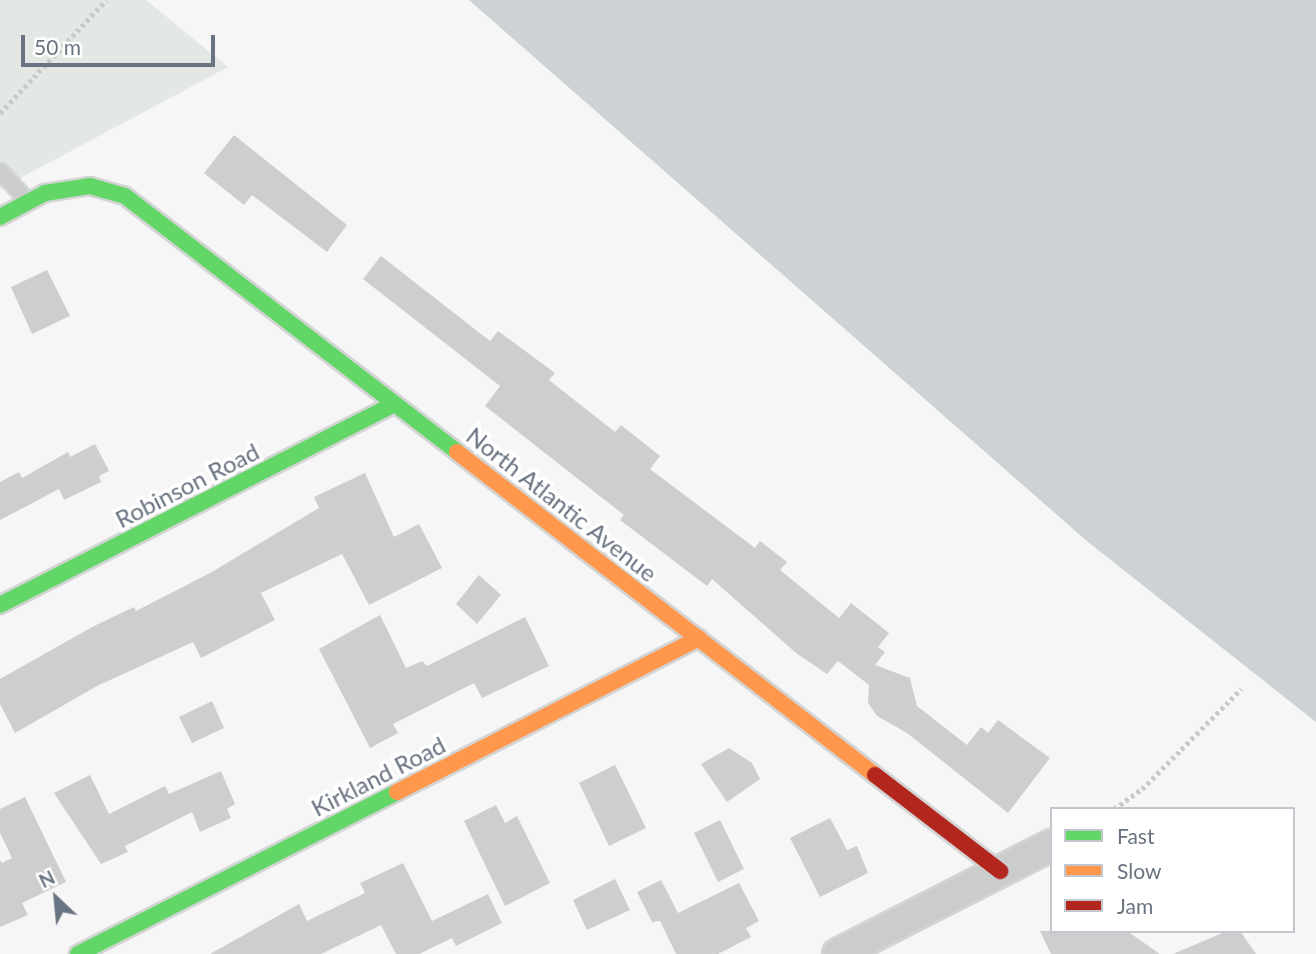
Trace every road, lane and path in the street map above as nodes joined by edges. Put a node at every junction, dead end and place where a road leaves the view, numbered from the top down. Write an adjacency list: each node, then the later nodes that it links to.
1 (106, 0): 2 (path)
2 (0, 113)
3 (0, 171): 4 (lane)
4 (28, 202): 5 (street); 6 (street, North Atlantic Avenue)
5 (0, 217)
6 (395, 404): 7 (street, Robinson Road); 8 (street, North Atlantic Avenue)
7 (0, 605)
8 (699, 638): 12 (street, North Atlantic Avenue); 13 (street, Kirkland Road)
9 (1241, 689): 10 (path)
10 (1117, 807)
11 (1050, 846): 12 (street)
12 (1000, 870): 14 (street)
13 (78, 954)
14 (838, 954)

